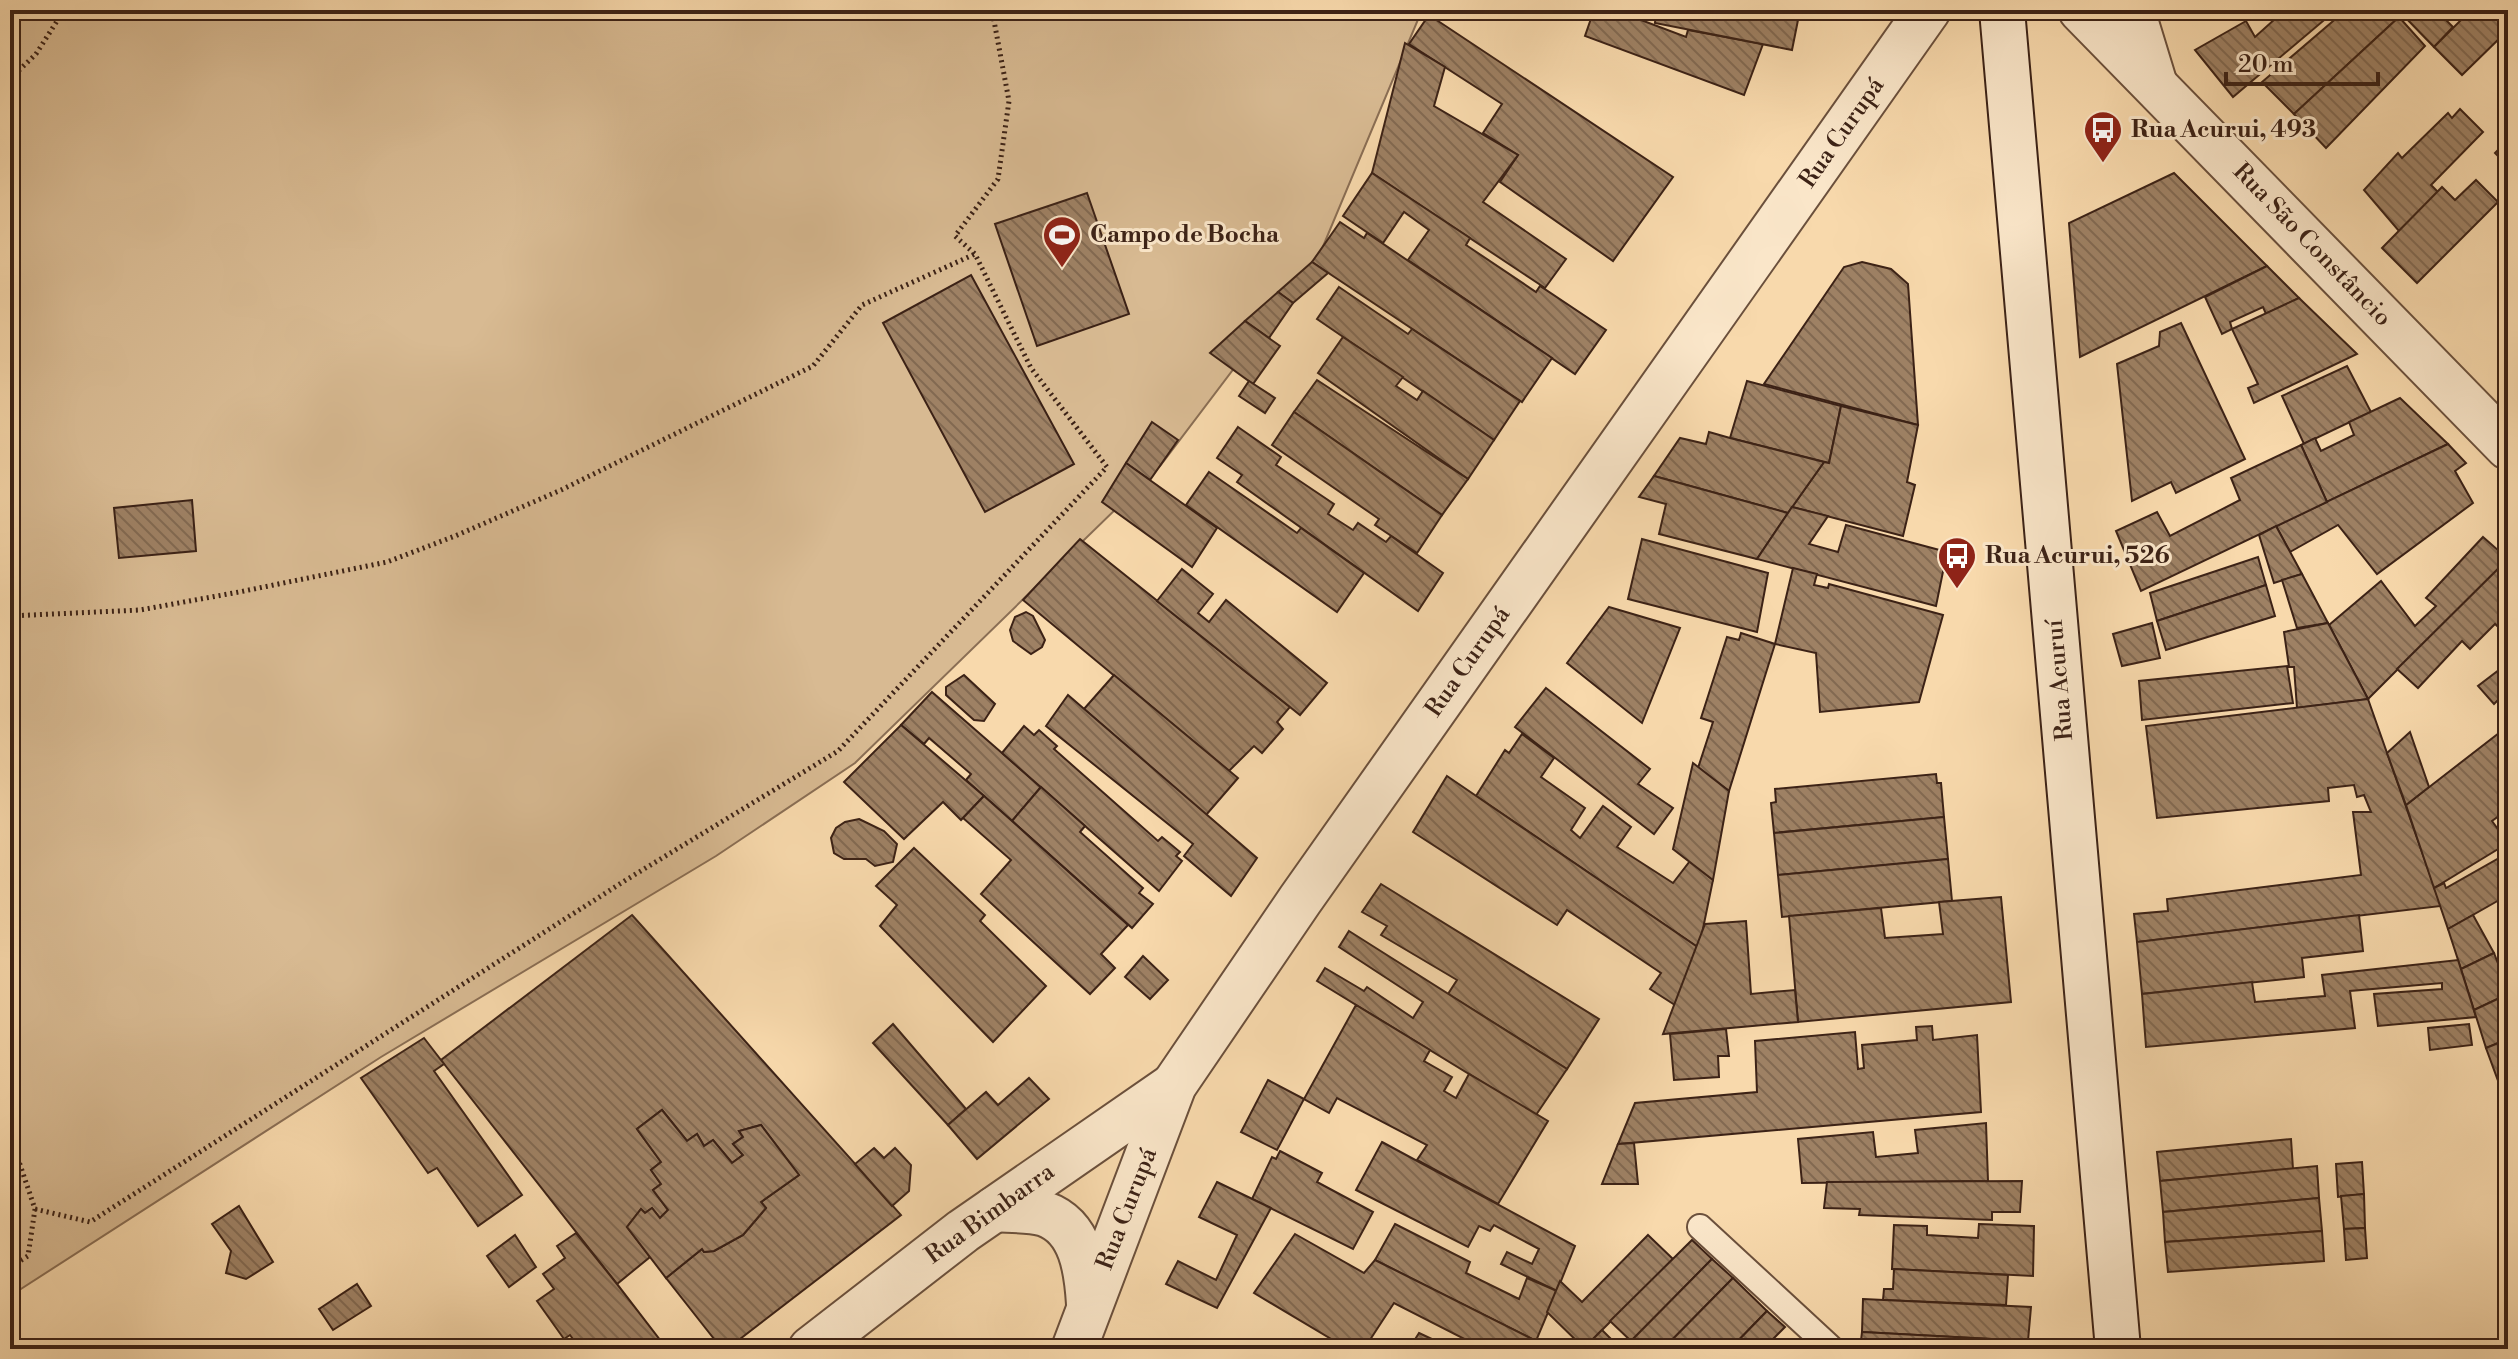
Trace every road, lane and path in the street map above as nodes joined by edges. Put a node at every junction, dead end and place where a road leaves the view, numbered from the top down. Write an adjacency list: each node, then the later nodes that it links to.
1 (64, 10): 7 (path)
2 (992, 10): 9 (path)
3 (1928, 10): 12 (street, Rua Curupá)
4 (2002, 10): 22 (street, Rua Acuruí)
5 (2081, 10): 8 (street, Rua São Constâncio)
6 (2132, 10): 8 (street)
7 (10, 79)
8 (2154, 82): 10 (street, Rua São Constâncio)
9 (975, 254): 11 (path); 14 (path)
10 (2508, 447)
11 (10, 616)
12 (1174, 1085): 15 (street, Rua Bimbarra); 18 (street, Rua Curupá)
13 (10, 1135): 14 (path)
14 (35, 1209): 17 (path)
15 (995, 1209): 18 (street); 19 (street, Rua Bimbarra)
16 (1700, 1227): 21 (lane)
17 (10, 1267)
18 (1090, 1306): 20 (street, Rua Curupá)
19 (811, 1349)
20 (1074, 1349)
21 (1832, 1349)
22 (2118, 1349)

